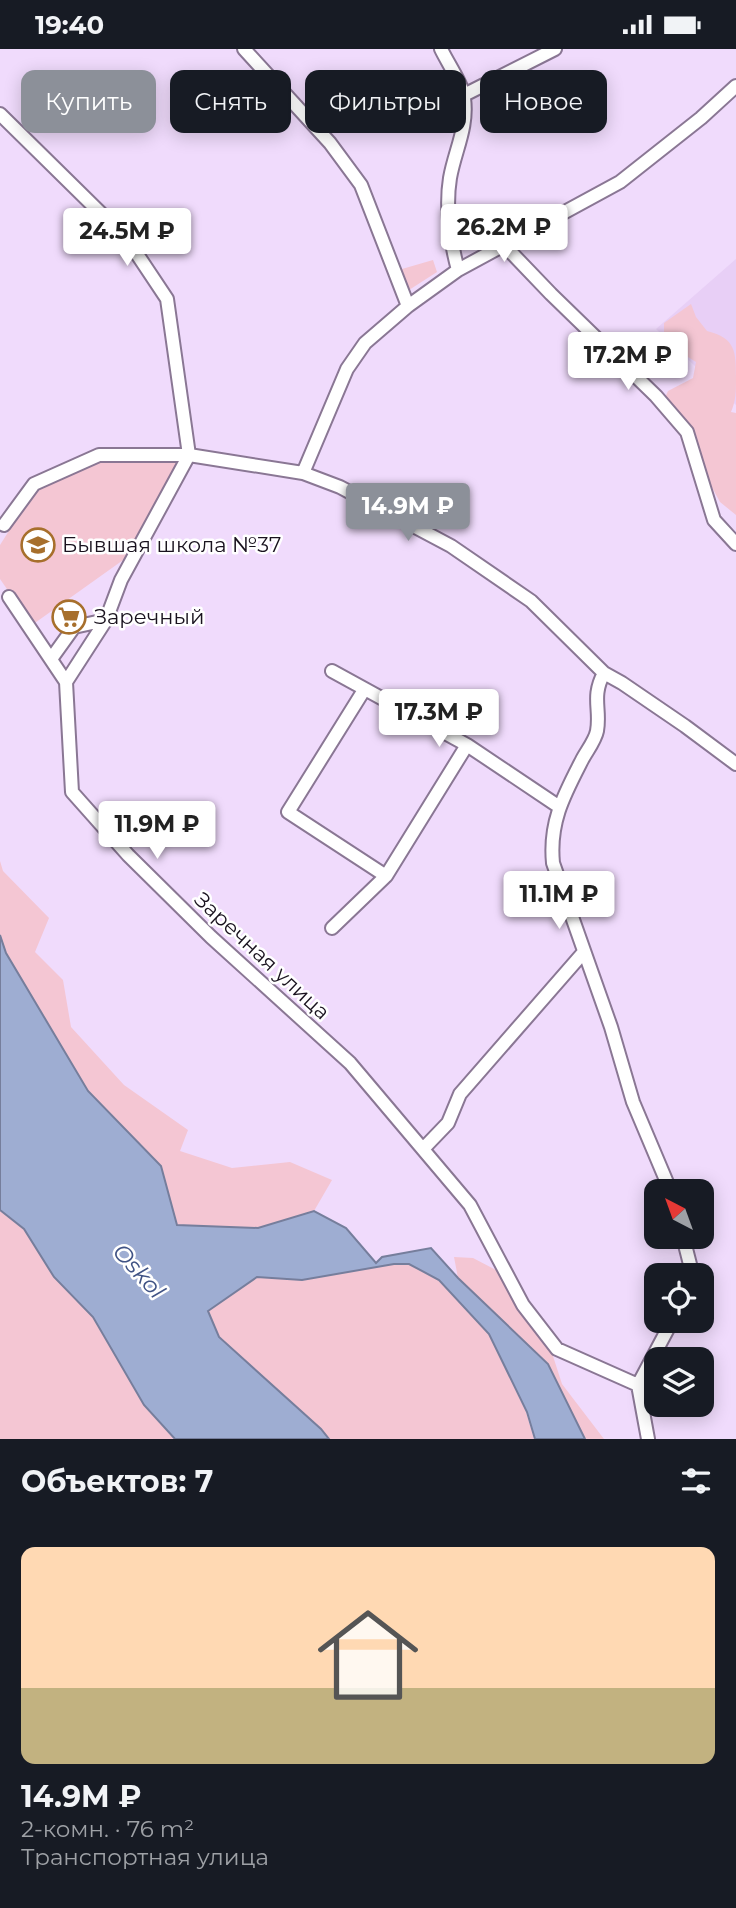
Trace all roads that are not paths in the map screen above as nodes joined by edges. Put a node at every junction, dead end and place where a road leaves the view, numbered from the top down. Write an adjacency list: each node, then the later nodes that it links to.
1 (244, 49): 11 (street)
2 (441, 49): 4 (street)
3 (555, 49): 6 (street)
4 (452, 70)
5 (736, 86): 9 (street)
6 (466, 94)
7 (0, 114): 12 (street)
8 (462, 133): 10 (street)
9 (504, 245): 10 (street); 15 (street)
10 (458, 270): 11 (street)
11 (408, 306): 13 (street)
12 (189, 455): 13 (street); 14 (street); 17 (street)
13 (303, 473): 20 (street)
14 (4, 525)
15 (736, 544)
16 (9, 597): 18 (street)
17 (106, 619): 18 (street); 21 (street)
18 (51, 659): 21 (street)
19 (332, 671): 22 (street)
20 (604, 673): 24 (street); 25 (street)
21 (66, 682): 29 (street, Заречная улица)
22 (364, 690): 23 (street); 26 (street)
23 (467, 745): 25 (street); 26 (street)
24 (736, 764)
25 (558, 806): 28 (street)
26 (386, 876): 27 (street)
27 (332, 928)
28 (583, 953): 29 (street); 30 (street)
29 (423, 1149): 32 (street, Заречная улица)
30 (666, 1179)
31 (666, 1333): 32 (street)
32 (638, 1385): 33 (street)
33 (648, 1439)

